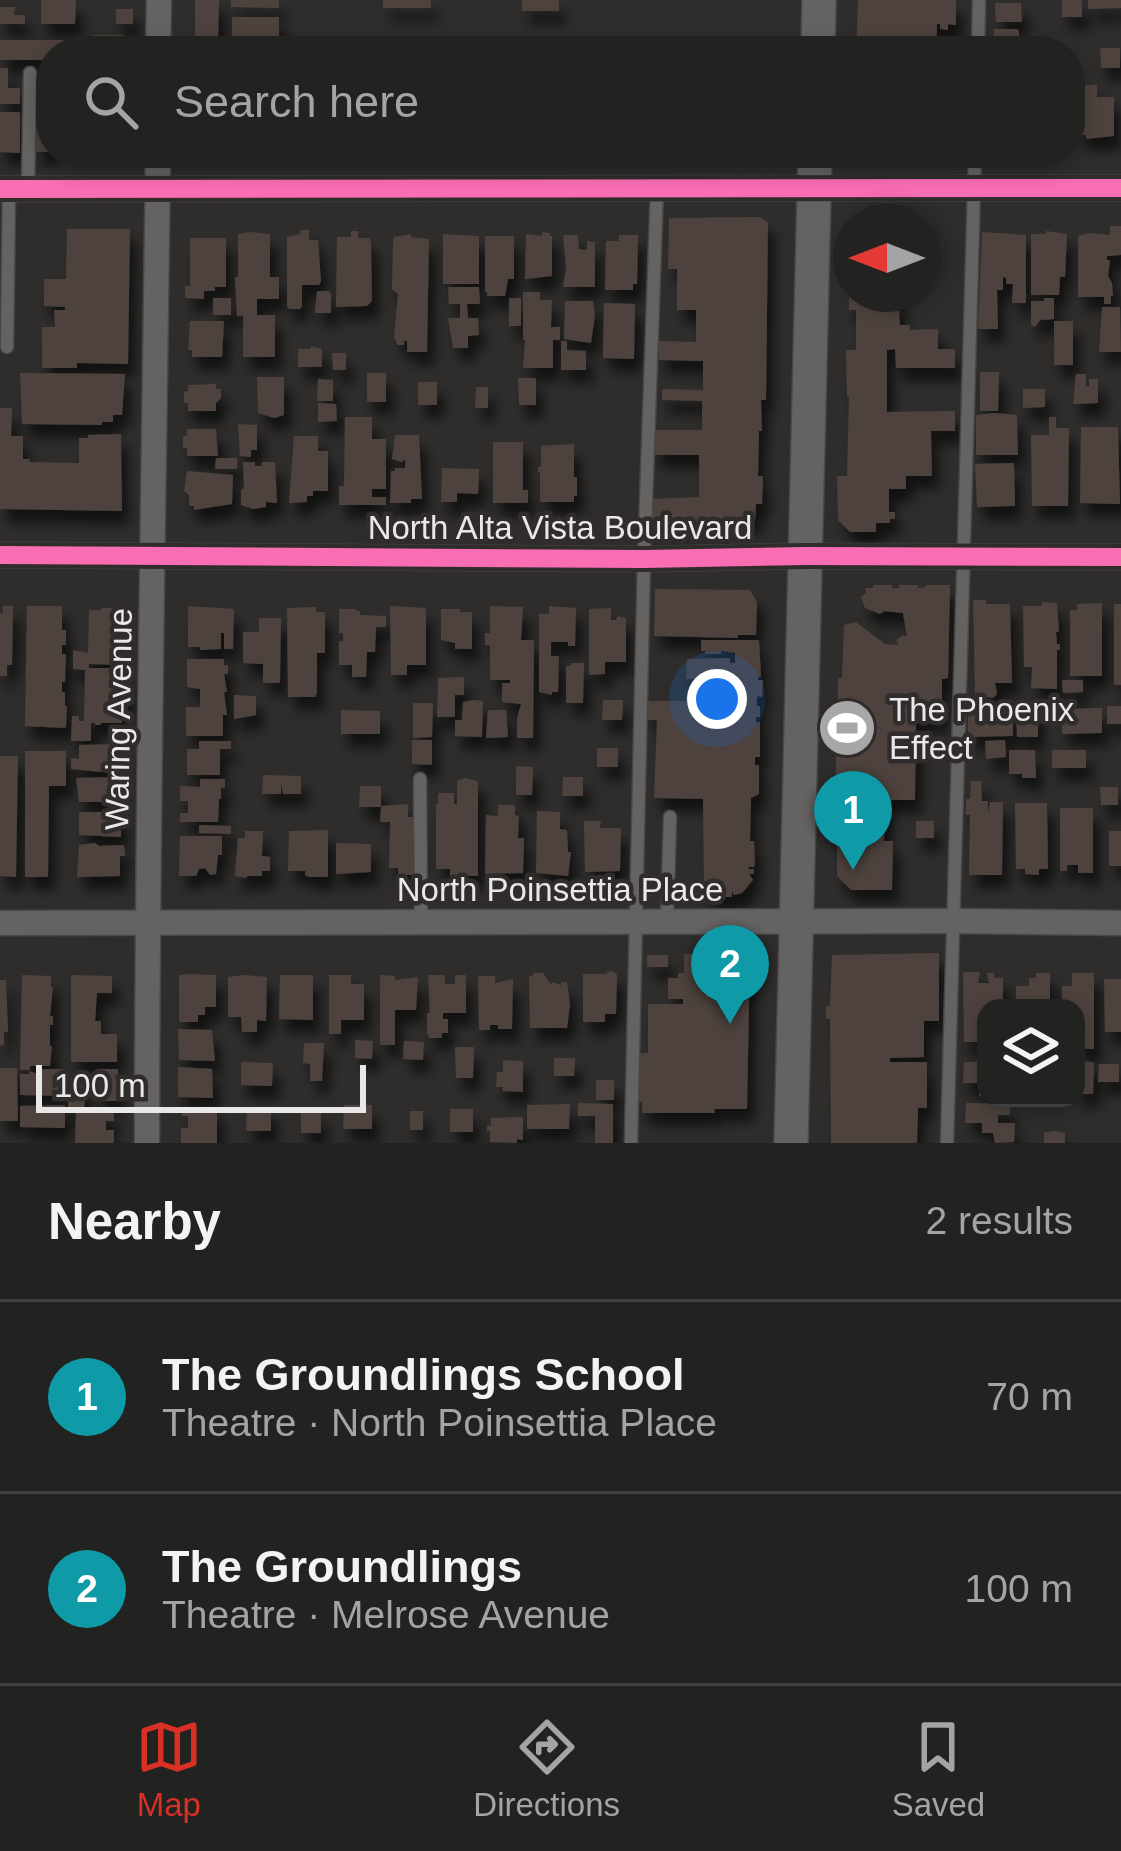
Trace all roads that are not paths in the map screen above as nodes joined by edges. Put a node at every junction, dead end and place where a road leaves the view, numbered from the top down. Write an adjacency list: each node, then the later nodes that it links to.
1 (159, 0): 4 (street)
2 (819, 0): 5 (main road)
3 (979, 0): 6 (lane)
4 (158, 36)
5 (818, 36)
6 (978, 36)
7 (30, 73): 15 (lane)
8 (158, 168): 16 (street, Waring Avenue)
9 (815, 168): 12 (main road)
10 (975, 168): 13 (lane)
11 (657, 188): 12 (street); 16 (street); 23 (lane)
12 (815, 188): 13 (street); 19 (main road)
13 (974, 188): 14 (street); 22 (lane)
14 (1121, 188)
15 (12, 189): 16 (street); 17 (lane)
16 (158, 190): 20 (street, Waring Avenue)
17 (7, 346)
18 (0, 555): 20 (street, North Alta Vista Boulevard)
19 (806, 556): 22 (street, North Alta Vista Boulevard); 23 (street, North Alta Vista Boulevard); 29 (main road)
20 (154, 557): 23 (street, North Alta Vista Boulevard); 31 (street, Waring Avenue)
21 (1121, 557): 22 (street, North Alta Vista Boulevard)
22 (963, 558): 26 (lane)
23 (644, 560): 27 (lane)
24 (420, 779): 32 (lane)
25 (670, 817): 28 (lane)
26 (952, 921): 29 (street, North Poinsettia Place); 33 (street, North Poinsettia Place); 37 (lane)
27 (636, 922): 28 (street, North Poinsettia Place); 32 (street, North Poinsettia Place); 35 (lane)
28 (667, 922): 29 (street, North Poinsettia Place)
29 (797, 922): 36 (main road)
30 (0, 923): 31 (street, North Poinsettia Place)
31 (147, 923): 32 (street, North Poinsettia Place); 34 (street, Waring Avenue)
32 (421, 923)
33 (1121, 923)
34 (148, 1143)
35 (631, 1143)
36 (791, 1143)
37 (947, 1143)

